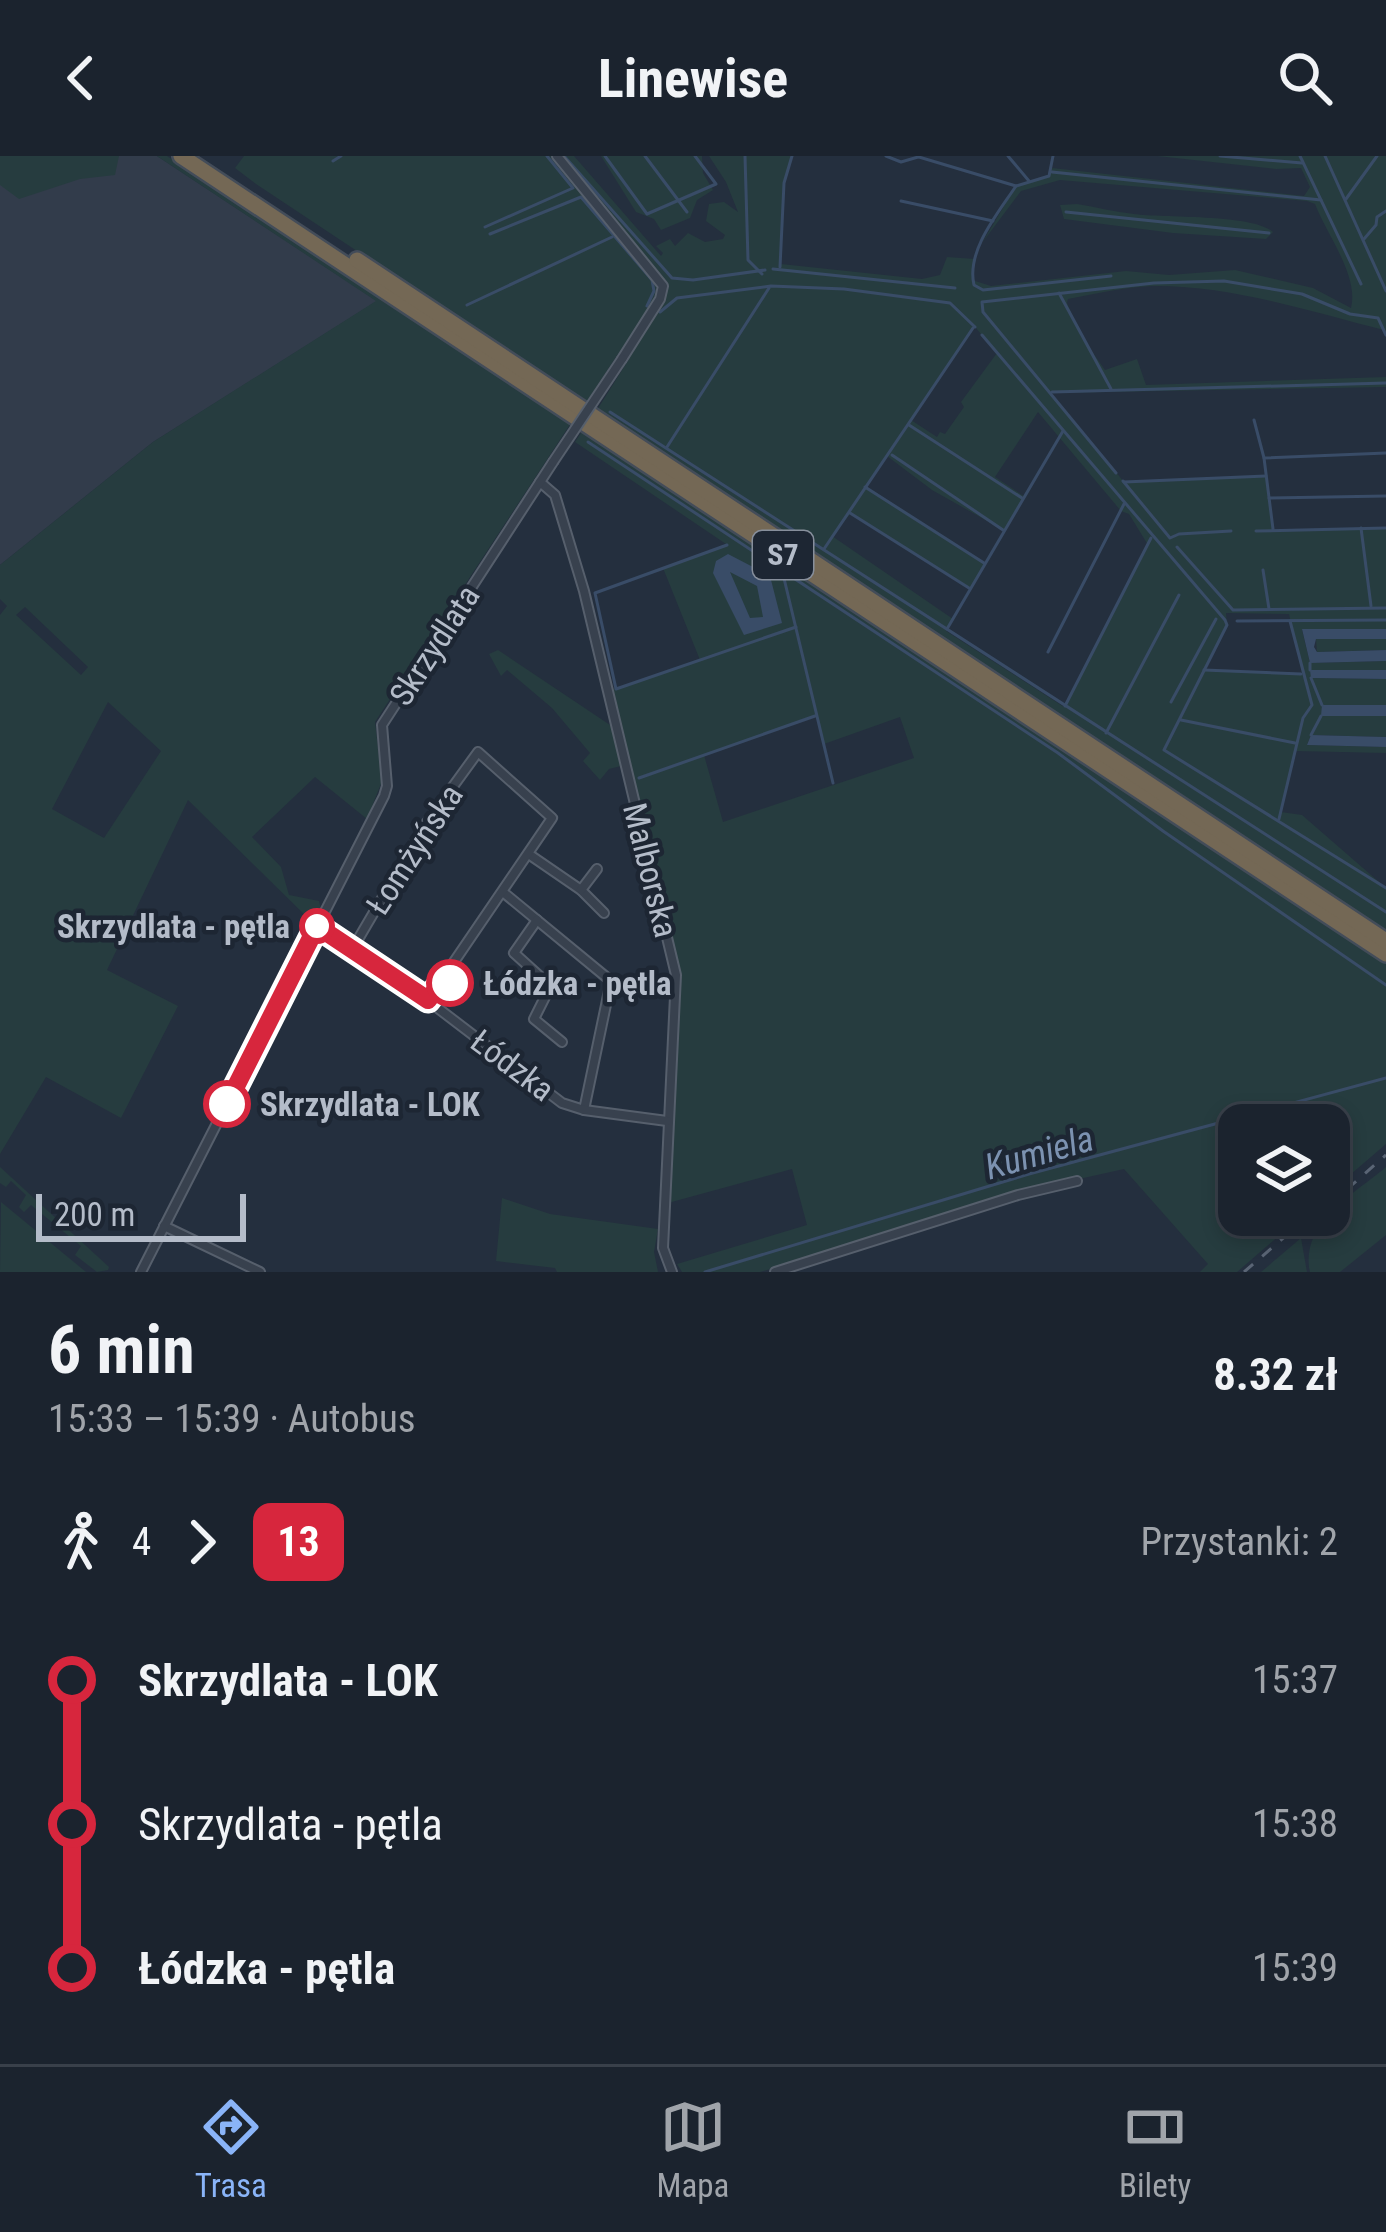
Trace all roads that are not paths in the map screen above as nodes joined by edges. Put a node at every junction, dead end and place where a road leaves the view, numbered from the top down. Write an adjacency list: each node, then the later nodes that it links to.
1 (181, 156): 14 (highway, S7)
2 (200, 156): 12 (highway, S7)
3 (557, 156): 4 (street, Skrzydlata, bridge)
4 (540, 482): 11 (street, Skrzydlata); 18 (street, Malborska)
5 (529, 855): 7 (street); 8 (street); 13 (street, Łomżyńska)
6 (596, 869): 7 (street)
7 (580, 890): 9 (street)
8 (504, 893): 10 (street); 15 (street)
9 (604, 914)
10 (537, 920): 16 (street); 17 (street)
11 (317, 926): 13 (street, Łódzka); 20 (street, Skrzydlata)
12 (1386, 941)
13 (353, 948): 15 (street, Łódzka)
14 (1386, 954)
15 (428, 1000): 17 (street, Łódzka)
16 (562, 1042)
17 (584, 1110): 18 (street, Łódzka)
18 (667, 1121): 23 (street, Malborska)
19 (1077, 1181): 24 (street)
20 (164, 1226): 21 (street, Skrzydlata); 22 (street)
21 (141, 1272)
22 (260, 1272)
23 (672, 1272)
24 (775, 1272)

